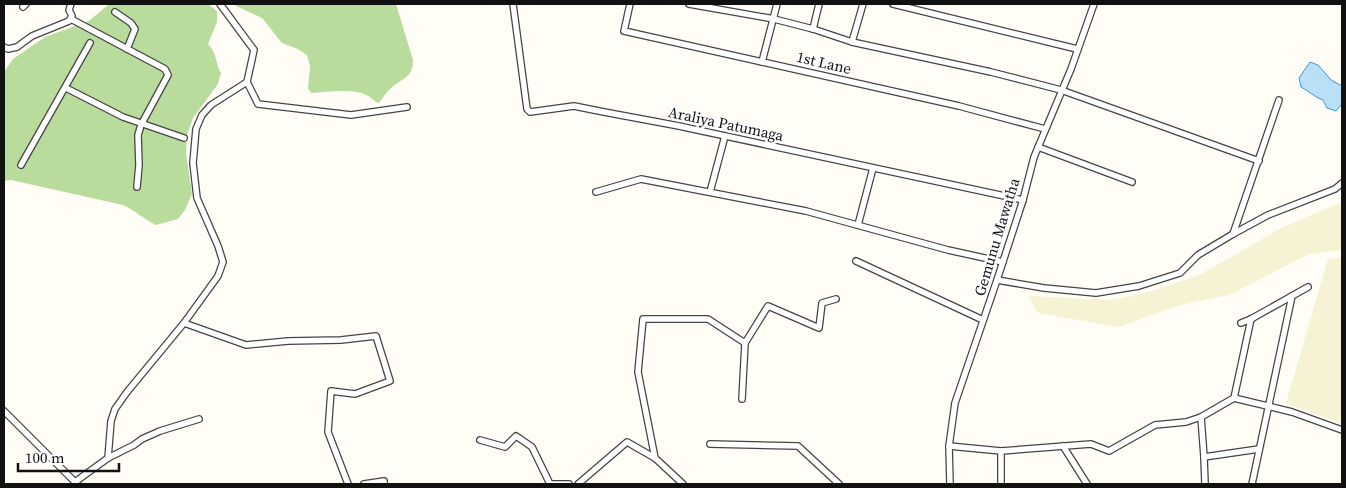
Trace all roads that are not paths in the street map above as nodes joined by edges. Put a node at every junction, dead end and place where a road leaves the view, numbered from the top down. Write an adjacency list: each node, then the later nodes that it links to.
1 (62, 4): 11 (street)
2 (220, 4): 22 (street)
3 (513, 4): 29 (street, Araliya Patumaga)
4 (630, 4): 21 (street, 1st Lane)
5 (690, 4): 14 (street)
6 (777, 4): 14 (street)
7 (819, 4): 15 (street)
8 (863, 4): 16 (street)
9 (892, 4): 20 (street)
10 (1094, 4): 20 (street, Gemunu Mawatha)
11 (70, 7): 13 (street)
12 (115, 12): 19 (street)
13 (71, 19): 18 (street); 19 (street)
14 (774, 19): 15 (street); 21 (street)
15 (813, 28): 16 (street)
16 (852, 42): 24 (street)
17 (90, 43): 23 (street)
18 (4, 47)
19 (126, 49): 27 (street)
20 (1077, 49): 24 (street, Gemunu Mawatha)
21 (762, 62): 28 (street, 1st Lane)
22 (247, 82): 26 (street); 51 (street)
23 (66, 88): 27 (street); 33 (street)
24 (1061, 90): 28 (street, Gemunu Mawatha); 32 (street)
25 (1279, 100): 32 (street)
26 (407, 107)
27 (140, 125): 30 (street); 37 (street)
28 (1046, 129): 31 (street, Gemunu Mawatha)
29 (726, 136): 34 (street, Araliya Patumaga); 39 (street)
30 (184, 138)
31 (1038, 146): 35 (street); 40 (street, Gemunu Mawatha)
32 (1259, 161): 42 (street)
33 (22, 165)
34 (873, 168): 40 (street, Araliya Patumaga); 41 (street)
35 (1132, 182)
36 (1342, 183): 42 (street)
37 (137, 187)
38 (596, 192): 39 (street)
39 (710, 192): 41 (street)
40 (1022, 200): 44 (street, Gemunu Mawatha)
41 (858, 225): 44 (street)
42 (1233, 234): 45 (street)
43 (856, 261): 49 (street)
44 (1003, 262): 45 (street, Gemunu Mawatha)
45 (997, 280): 49 (street, Gemunu Mawatha)
46 (1308, 287): 47 (street)
47 (1292, 296): 50 (street); 56 (street)
48 (836, 299): 53 (street)
49 (983, 320): 63 (street, Gemunu Mawatha)
50 (1251, 320): 52 (street); 54 (street)
51 (184, 323): 68 (street); 71 (street)
52 (1241, 323)
53 (745, 343): 55 (street); 69 (street)
54 (1234, 398): 56 (street); 58 (street)
55 (742, 399)
56 (1269, 405): 60 (street); 65 (street)
57 (4, 411): 70 (street)
58 (1201, 417): 64 (street); 67 (street)
59 (199, 419): 68 (street)
60 (1342, 430)
61 (480, 440): 74 (street)
62 (710, 444): 77 (street)
63 (949, 446): 66 (street); 78 (street, Gemunu Mawatha)
64 (1063, 446): 66 (street); 80 (street)
65 (1259, 449): 67 (street); 82 (street)
66 (1001, 451): 79 (street)
67 (1204, 457): 81 (street)
68 (108, 458): 70 (street)
69 (655, 458): 75 (street); 76 (street)
70 (76, 483)
71 (348, 484)
72 (364, 484): 73 (street)
73 (384, 484)
74 (569, 484)
75 (578, 484)
76 (683, 484)
77 (839, 484)
78 (950, 484)
79 (1001, 484)
80 (1087, 484)
81 (1205, 484)
82 (1252, 484)

